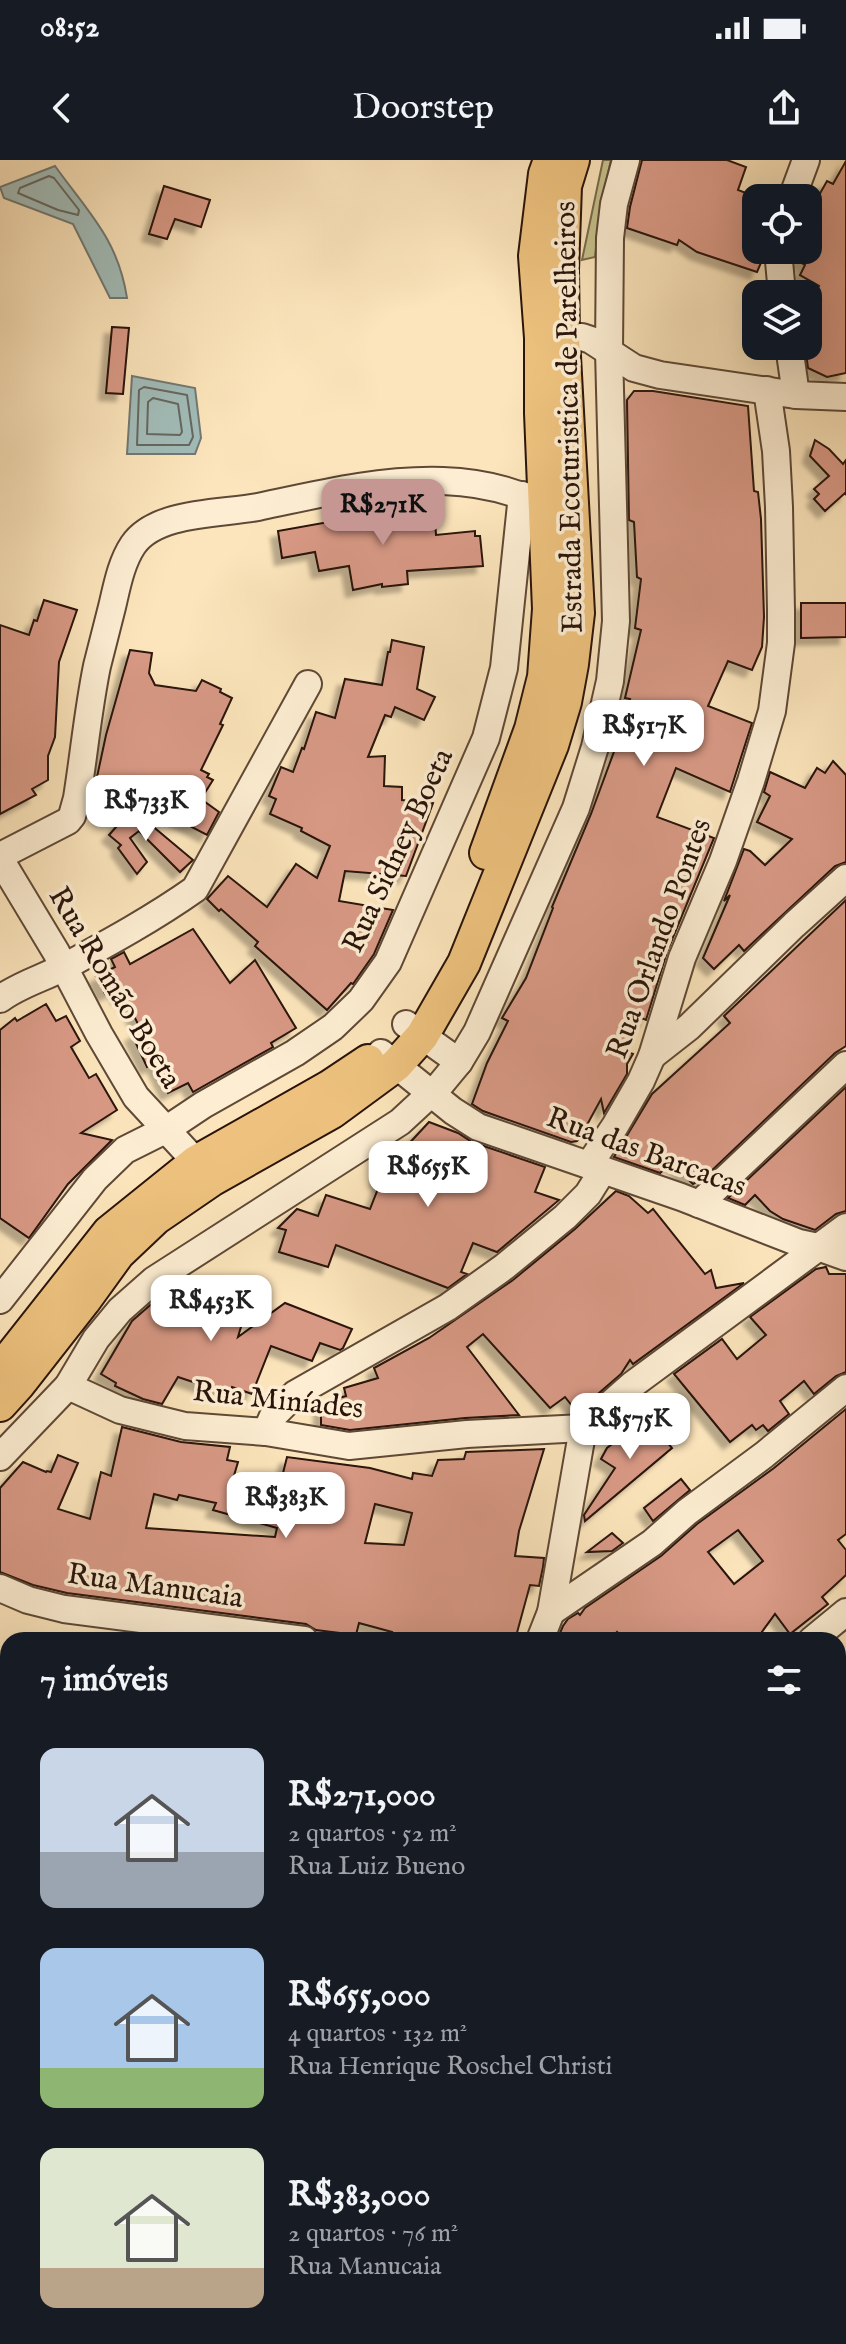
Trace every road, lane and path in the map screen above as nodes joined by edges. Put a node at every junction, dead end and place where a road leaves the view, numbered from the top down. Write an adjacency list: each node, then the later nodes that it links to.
1 (550, 160): 6 (main road, Estrada Ecoturistica de Parelheiros)
2 (573, 160): 6 (main road, Estrada Ecoturistica de Parelheiros)
3 (626, 160): 7 (street)
4 (806, 160): 5 (street)
5 (797, 184)
6 (552, 338): 7 (street); 12 (main road, Estrada Ecoturistica de Parelheiros)
7 (609, 351): 9 (street); 14 (street)
8 (791, 360): 10 (street)
9 (767, 390): 10 (street); 21 (street, Rua Orlando Pontes)
10 (796, 395): 11 (street)
11 (846, 397)
12 (551, 494): 13 (main road, Estrada Ecoturistica de Parelheiros); 16 (street); 26 (street, Rua Sidney Boeta)
13 (564, 611): 14 (street); 20 (main road, Estrada Ecoturistica de Parelheiros)
14 (616, 621): 23 (street)
15 (308, 684): 18 (street)
16 (0, 857): 18 (street, Rua Romão Boeta)
17 (846, 878): 21 (street)
18 (64, 967): 19 (street); 26 (street, Rua Romão Boeta)
19 (0, 999)
20 (414, 1030): 22 (main road, Estrada Ecoturistica de Parelheiros); 23 (street)
21 (652, 1056): 27 (street, Rua Orlando Pontes)
22 (388, 1059): 25 (street, Rua das Barcacas); 28 (main road, Estrada Ecoturistica de Parelheiros)
23 (459, 1062): 25 (street)
24 (846, 1065): 29 (street)
25 (433, 1093): 27 (street, Rua das Barcacas); 35 (street)
26 (167, 1129): 28 (street, Rua Romão Boeta); 33 (street, Rua Sidney Boeta)
27 (596, 1167): 29 (street, Rua das Barcacas); 39 (street, Rua Orlando Pontes)
28 (204, 1171): 34 (main road, Estrada Ecoturistica de Parelheiros); 37 (main road, Estrada Ecoturistica de Parelheiros)
29 (699, 1204): 31 (street, Rua das Barcacas)
30 (846, 1227): 31 (street)
31 (818, 1247): 32 (street, Rua das Barcacas); 38 (street)
32 (846, 1257)
33 (0, 1300)
34 (0, 1370)
35 (68, 1386): 39 (street, Rua Miníades); 40 (street)
36 (846, 1388): 42 (street)
37 (0, 1405)
38 (583, 1428): 39 (street, Rua Miníades); 42 (street)
39 (266, 1432)
40 (0, 1457)
41 (0, 1588): 44 (street, Rua Manucaia)
42 (551, 1612): 45 (street)
43 (846, 1612): 46 (street)
44 (161, 1631)
45 (543, 1632)
46 (822, 1632)

